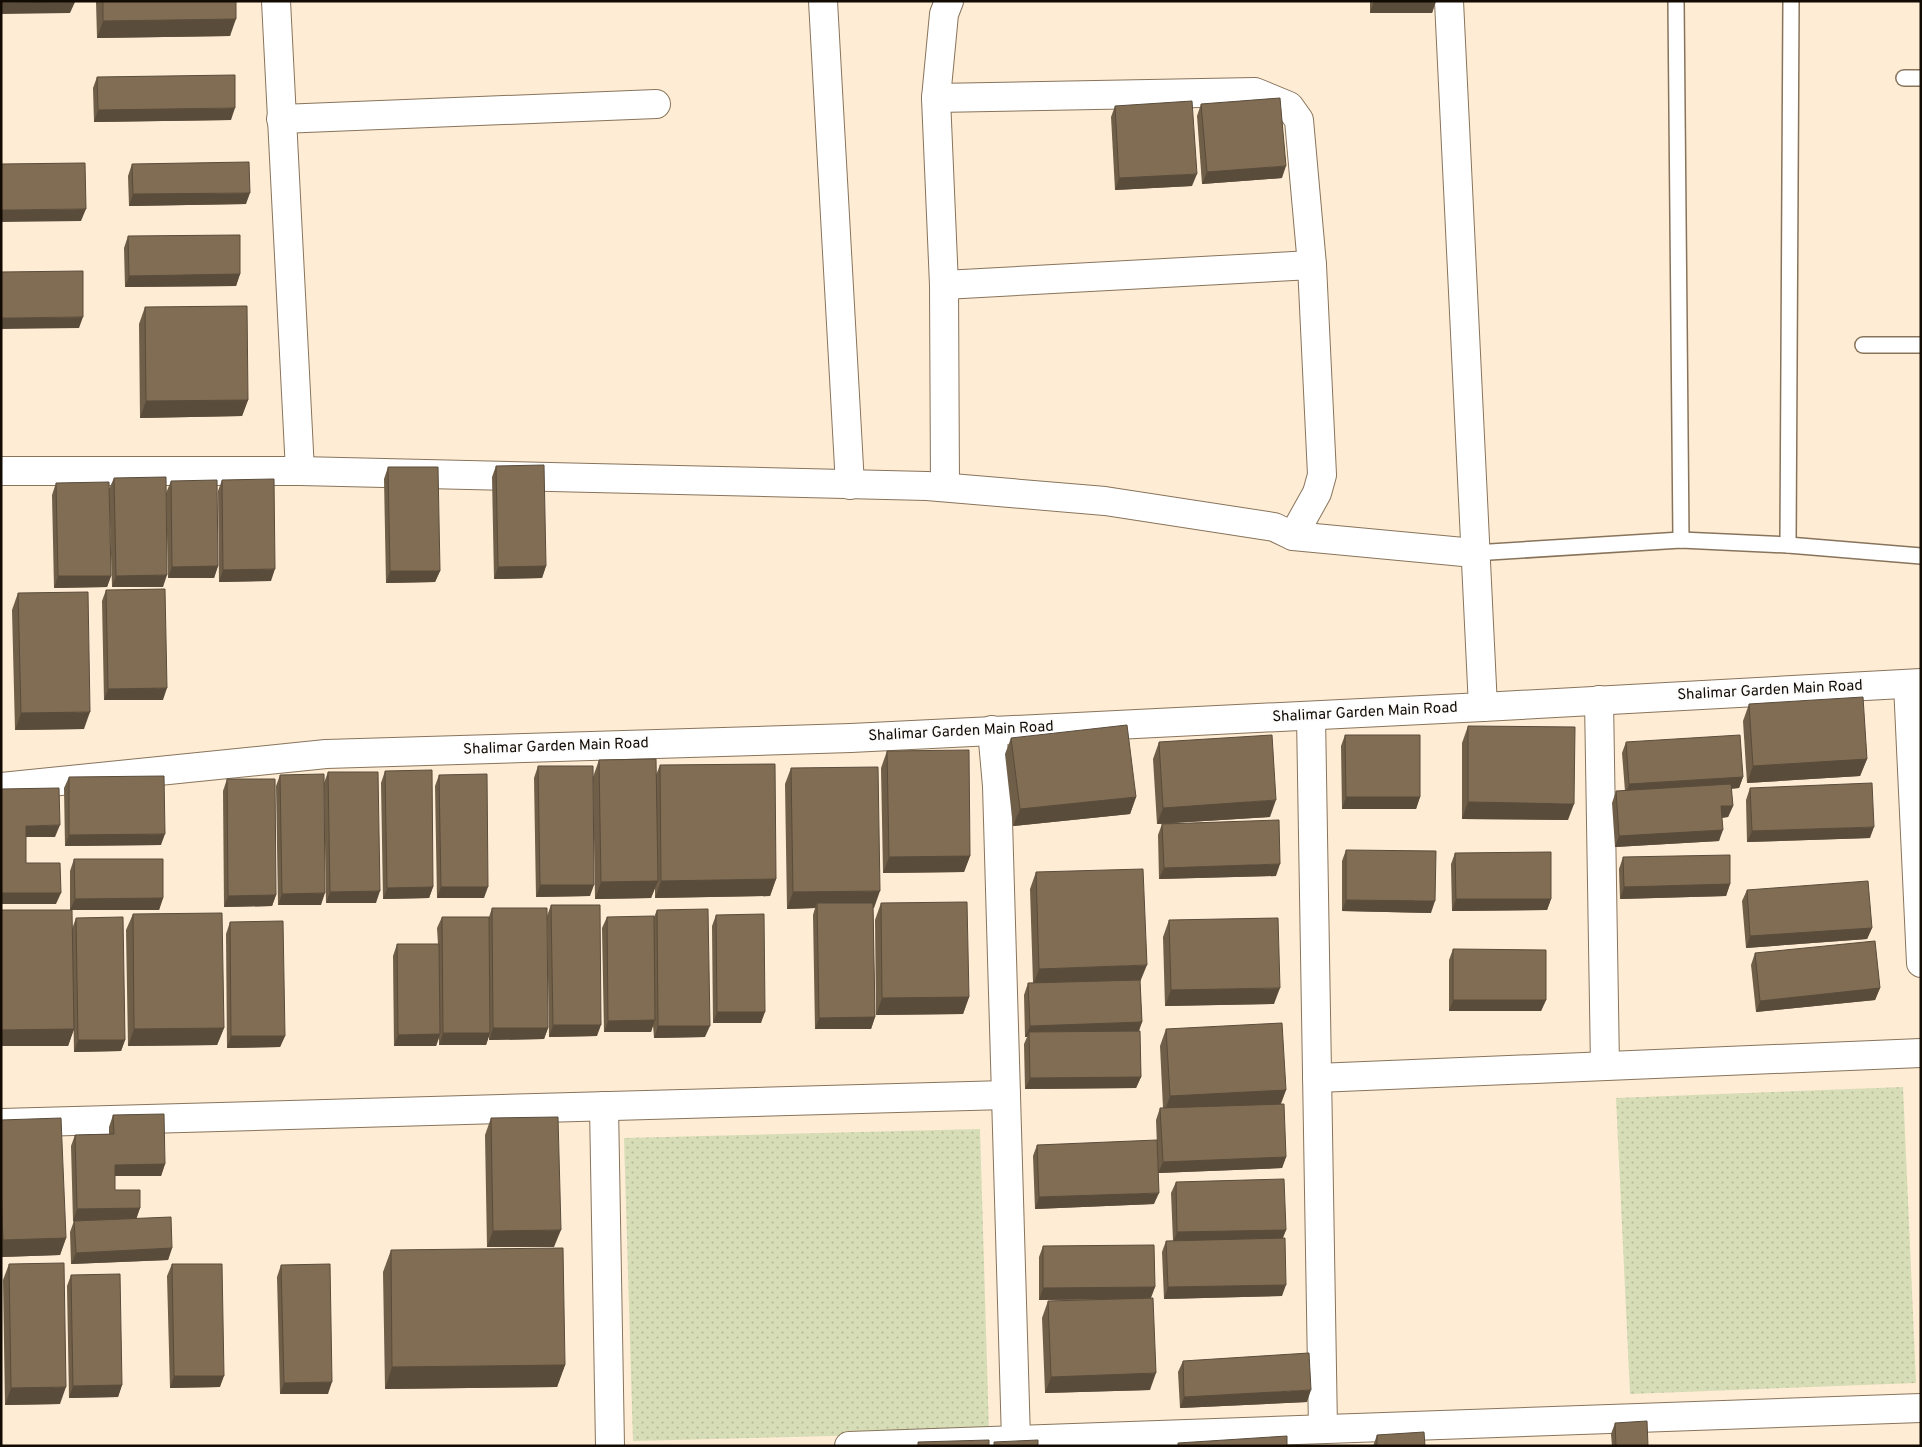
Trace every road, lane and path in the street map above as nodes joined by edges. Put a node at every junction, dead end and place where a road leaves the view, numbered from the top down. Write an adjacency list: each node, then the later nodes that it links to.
1 (276, 1): 11 (street)
2 (823, 1): 18 (street)
3 (949, 1): 9 (street)
4 (1449, 1): 23 (street)
5 (1676, 1): 21 (lane)
6 (1792, 1): 22 (lane)
7 (1904, 78): 8 (lane)
8 (1921, 78)
9 (936, 98): 12 (street); 13 (street)
10 (656, 104): 11 (street)
11 (281, 119): 16 (street)
12 (1312, 265): 13 (street); 20 (street)
13 (944, 285): 19 (street)
14 (1863, 345): 15 (lane)
15 (1921, 345)
16 (300, 470): 17 (street); 18 (street)
17 (1, 471)
18 (850, 485): 19 (street)
19 (945, 487): 20 (street)
20 (1293, 536): 23 (street)
21 (1681, 540): 22 (lane); 23 (lane)
22 (1788, 545): 24 (lane)
23 (1474, 553): 27 (street)
24 (1921, 556)
25 (1914, 683): 26 (street, Shalimar Garden Main Road); 31 (street)
26 (1599, 700): 27 (street, Shalimar Garden Main Road); 33 (street)
27 (1483, 707): 28 (street, Shalimar Garden Main Road)
28 (1311, 716): 29 (street, Shalimar Garden Main Road); 34 (street)
29 (992, 730): 30 (street, Shalimar Garden Main Road); 35 (street)
30 (1, 787)
31 (1921, 963)
32 (1921, 1053): 33 (street)
33 (1605, 1066): 34 (street)
34 (1317, 1078): 39 (street)
35 (1006, 1095): 36 (street); 40 (street)
36 (604, 1106): 37 (street); 41 (street)
37 (1, 1123)
38 (1921, 1408): 39 (street)
39 (1338, 1434): 40 (street)
40 (1016, 1440): 42 (street)
41 (610, 1446)
42 (849, 1446)

